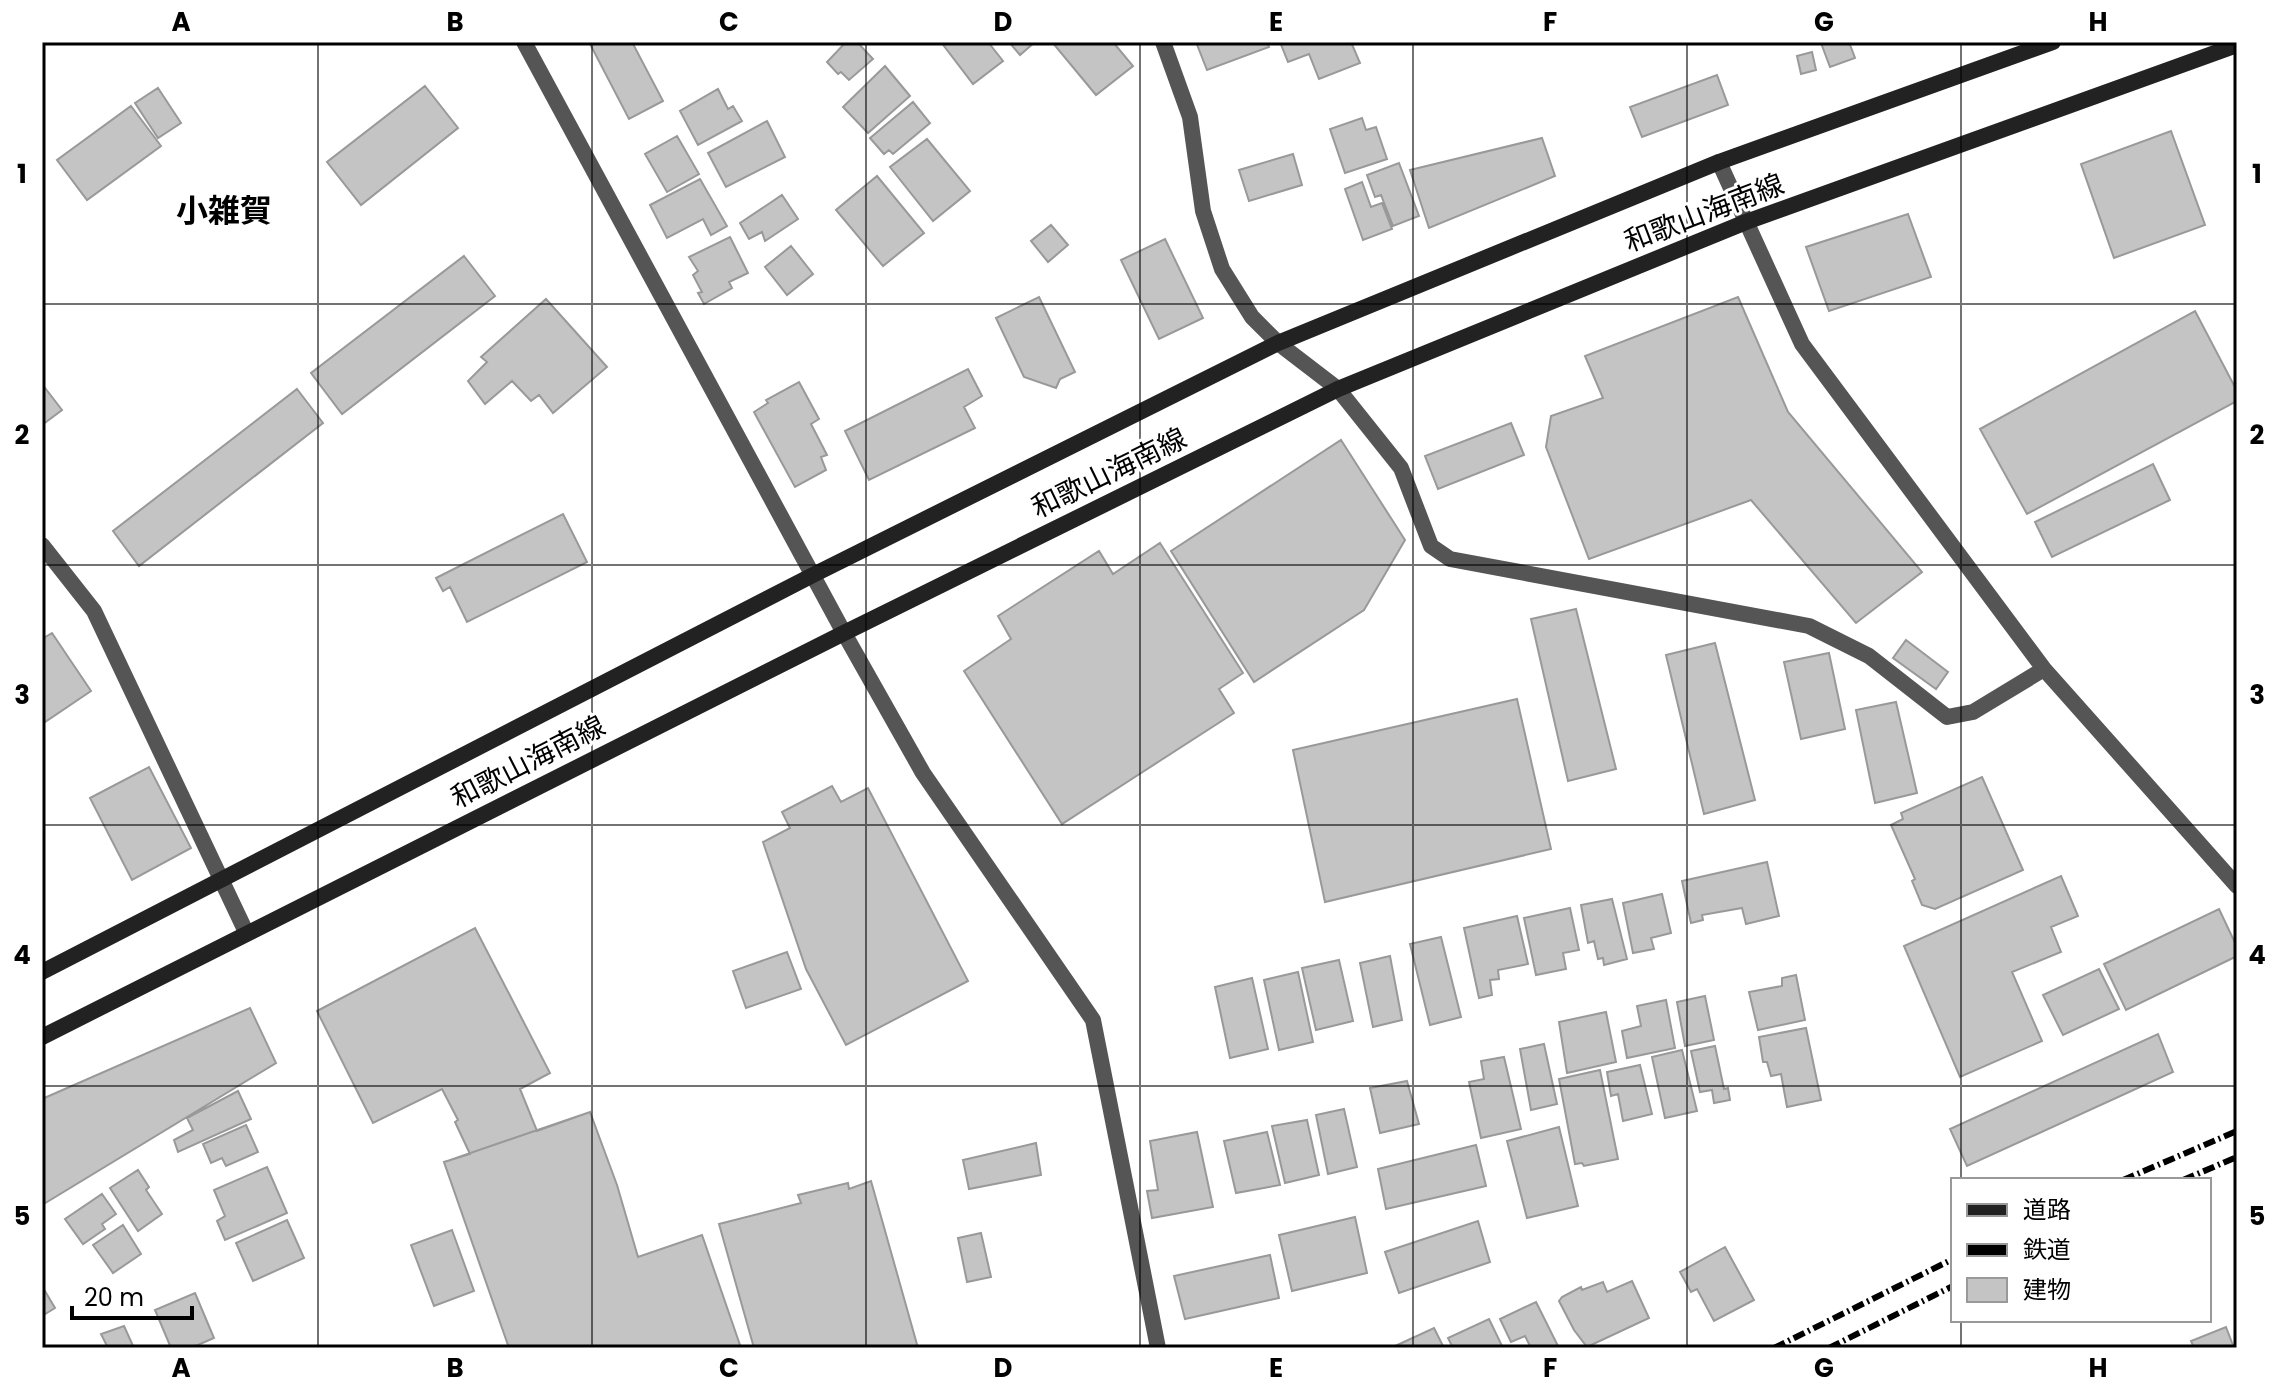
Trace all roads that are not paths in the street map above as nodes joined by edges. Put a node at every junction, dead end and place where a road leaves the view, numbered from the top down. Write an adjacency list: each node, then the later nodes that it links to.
1 (524, 42): 10 (street)
2 (1163, 42): 7 (street)
3 (2053, 42): 5 (main road, 和歌山海南線)
4 (2237, 45): 6 (main road, 和歌山海南線)
5 (1719, 162): 6 (street); 7 (main road, 和歌山海南線)
6 (1746, 222): 8 (main road, 和歌山海南線); 12 (street)
7 (1278, 343): 8 (street); 10 (main road, 和歌山海南線)
8 (1338, 389): 11 (main road, 和歌山海南線); 12 (street)
9 (42, 545): 13 (street)
10 (813, 575): 11 (street); 13 (main road, 和歌山海南線)
11 (844, 633): 15 (main road, 和歌山海南線); 18 (street)
12 (2044, 669): 14 (street)
13 (222, 878): 15 (street); 16 (main road, 和歌山海南線)
14 (2237, 886)
15 (246, 932): 17 (main road, 和歌山海南線)
16 (42, 972)
17 (42, 1037)
18 (1158, 1348)

